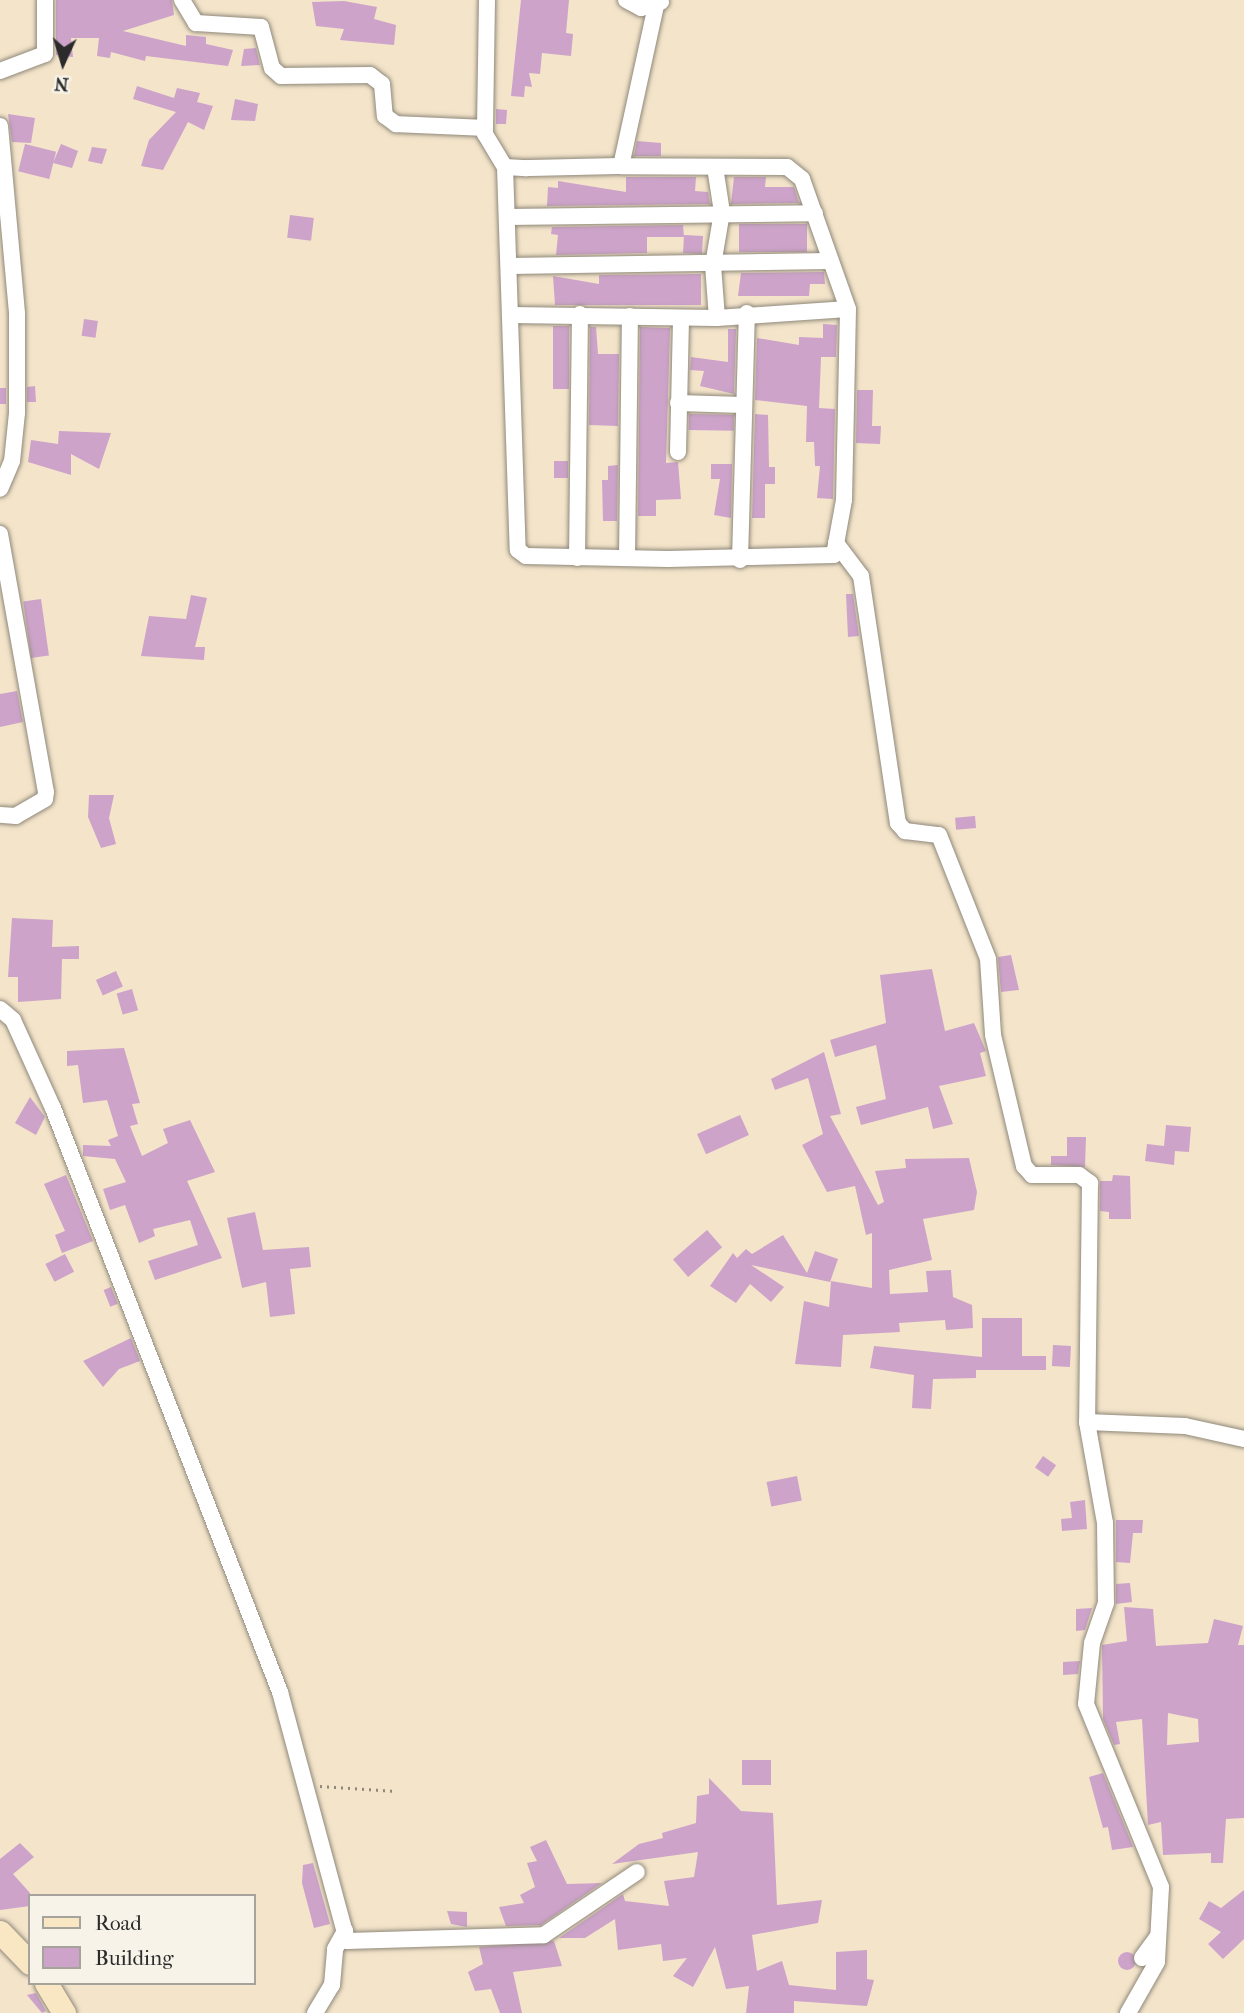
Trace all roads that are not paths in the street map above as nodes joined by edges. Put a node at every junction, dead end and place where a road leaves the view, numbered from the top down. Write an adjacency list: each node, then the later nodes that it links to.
1 (45, 0): 6 (street)
2 (182, 0): 8 (street)
3 (487, 0): 8 (street)
4 (626, 0): 5 (street)
5 (659, 3): 9 (street)
6 (0, 71)
7 (0, 126): 12 (street)
8 (484, 128): 10 (street)
9 (621, 166): 10 (street); 11 (street)
10 (505, 167): 15 (street)
11 (715, 167): 13 (street); 14 (street)
12 (2, 186): 29 (street)
13 (722, 212): 14 (street); 15 (street); 17 (street)
14 (815, 213): 16 (street)
15 (507, 217): 18 (street)
16 (829, 261): 17 (street); 19 (street)
17 (713, 265): 18 (street); 25 (street)
18 (510, 266): 22 (street)
19 (848, 309): 20 (street); 31 (street)
20 (747, 313): 25 (street); 27 (street)
21 (580, 314): 22 (street); 23 (street); 32 (street)
22 (511, 315): 32 (street)
23 (630, 316): 24 (street); 33 (street)
24 (681, 318): 25 (street); 26 (street)
25 (718, 318)
26 (678, 403): 27 (street); 28 (street)
27 (743, 405): 34 (street)
28 (678, 452)
29 (0, 489)
30 (0, 534): 35 (street)
31 (836, 544): 34 (street); 37 (street)
32 (577, 558): 33 (street)
33 (626, 558): 34 (street)
34 (740, 560)
35 (0, 815)
36 (0, 1009): 40 (street)
37 (1087, 1422): 38 (street); 42 (street)
38 (1244, 1439)
39 (637, 1872): 40 (street)
40 (345, 1931): 47 (street)
41 (0, 1932): 44 (street)
42 (1159, 1934): 43 (street); 48 (street)
43 (1142, 1958)
44 (28, 1961)
45 (47, 1985): 46 (street)
46 (65, 2013)
47 (315, 2013)
48 (1128, 2013)

